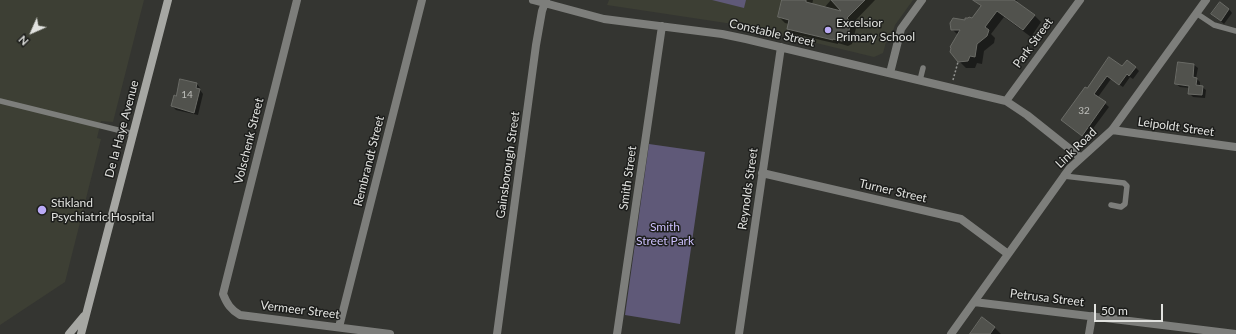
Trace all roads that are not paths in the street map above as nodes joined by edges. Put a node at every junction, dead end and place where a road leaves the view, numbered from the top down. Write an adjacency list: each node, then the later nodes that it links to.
1 (168, 0): 19 (street, De la Haye Avenue)
2 (297, 0): 26 (street, Volschenk Street)
3 (422, 0): 30 (street, Rembrandt Street)
4 (533, 0): 8 (street, Constable Street)
5 (922, 0): 14 (street)
6 (1080, 0): 17 (street, Park Street)
7 (1206, 0): 9 (street, Link Road)
8 (546, 2): 10 (street, Constable Street); 34 (street, Gainsborough Street)
9 (1196, 13): 11 (lane); 18 (street, Link Road)
10 (662, 26): 12 (street, Constable Street); 35 (street, Smith Street)
11 (1236, 31)
12 (781, 47): 14 (street, Constable Street); 22 (street, Reynolds Street)
13 (923, 68): 15 (lane)
14 (890, 73): 15 (street, Constable Street)
15 (920, 80): 17 (street, Constable Street)
16 (0, 101): 19 (lane)
17 (1006, 101): 21 (street, Constable Street)
18 (1112, 130): 20 (street, Leipoldt Street); 21 (street, Link Road)
19 (134, 134): 28 (street, De la Haye Avenue)
20 (1236, 147)
21 (1081, 158): 23 (street, Link Road)
22 (762, 173): 25 (street, Turner Street); 36 (street, Reynolds Street)
23 (1064, 176): 24 (lane); 25 (street, Link Road)
24 (1111, 205)
25 (1008, 254): 27 (street, Link Road)
26 (224, 288): 30 (street, Vermeer Street)
27 (974, 302): 29 (street, Petrusa Street); 37 (street, Link Road)
28 (87, 312): 31 (street); 32 (street, De la Haye Avenue)
29 (1092, 316): 38 (street); 39 (street, Petrusa Street)
30 (339, 327): 33 (street, Vermeer Street)
31 (69, 334)
32 (81, 334)
33 (390, 334)
34 (497, 334)
35 (617, 334)
36 (739, 334)
37 (951, 334)
38 (1089, 334)
39 (1236, 334)

